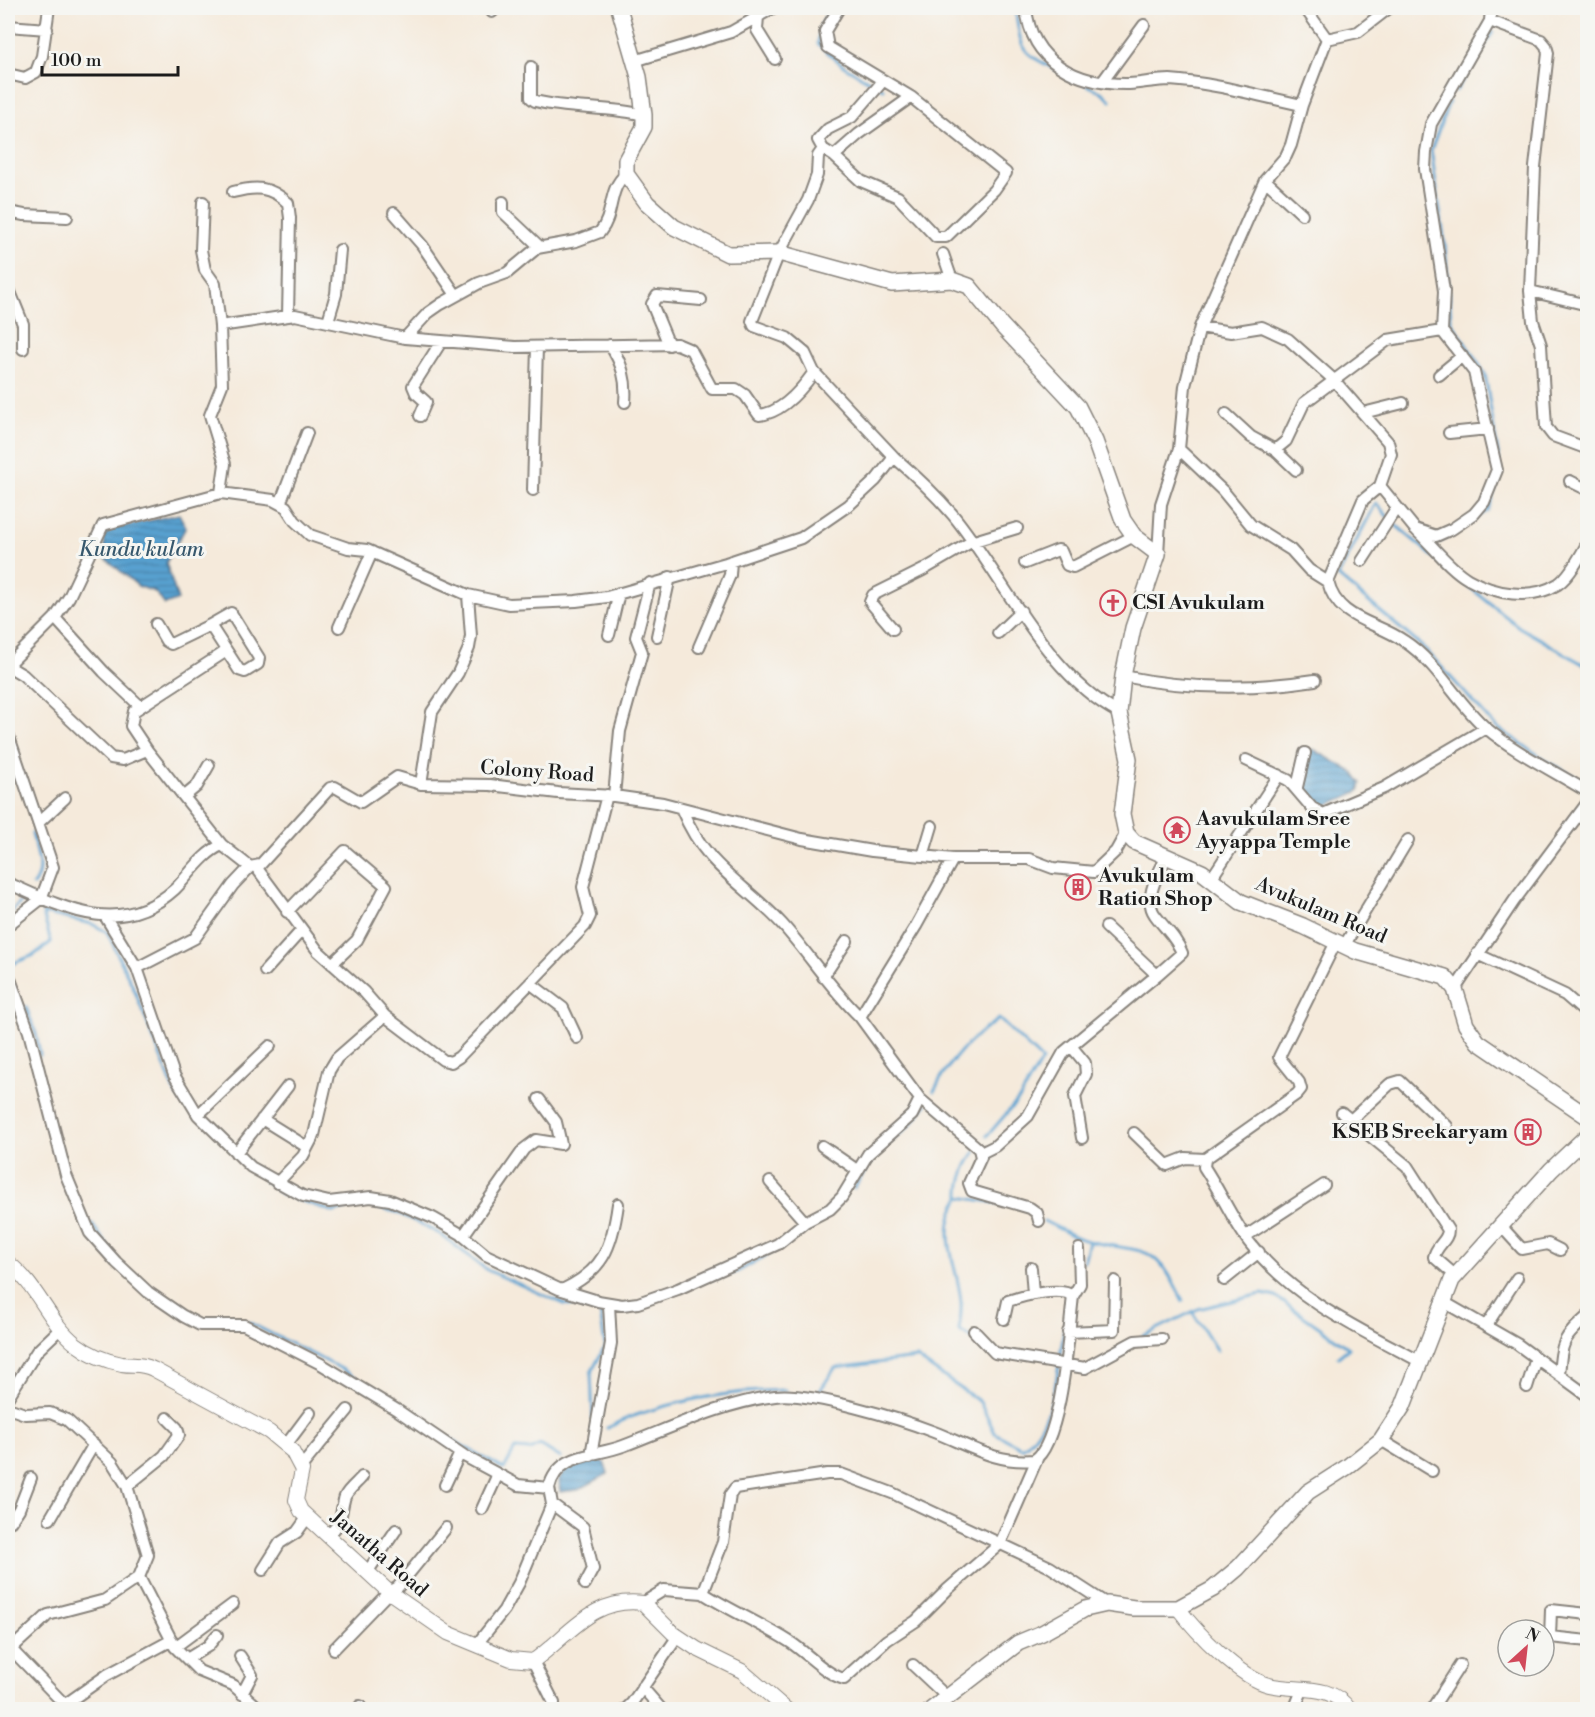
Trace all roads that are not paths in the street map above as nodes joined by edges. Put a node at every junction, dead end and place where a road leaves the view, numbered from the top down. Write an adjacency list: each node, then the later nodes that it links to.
1 (49, 8): 14 (street)
2 (620, 8): 17 (main road)
3 (749, 8): 10 (street)
4 (773, 8): 10 (street)
5 (839, 8): 20 (street)
6 (1026, 8): 21 (street)
7 (1305, 8): 15 (street)
8 (1389, 8): 15 (street)
9 (1491, 8): 11 (street)
10 (758, 16): 16 (street); 17 (street)
11 (1490, 21): 44 (street); 52 (street)
12 (1144, 25): 21 (street)
13 (8, 26): 14 (street)
14 (47, 29): 19 (street)
15 (1327, 39): 24 (street)
16 (775, 59)
17 (634, 62): 25 (main road)
18 (531, 67): 25 (street)
19 (8, 74)
20 (883, 81): 22 (street); 23 (street)
21 (1103, 81): 24 (street)
22 (911, 97): 26 (street); 28 (street)
23 (867, 100): 26 (street); 27 (street)
24 (1302, 105): 30 (street)
25 (644, 115): 29 (main road)
26 (871, 125): 28 (street)
27 (823, 148): 28 (street); 40 (street)
28 (834, 156)
29 (626, 174): 38 (street); 40 (main road)
30 (1265, 180): 36 (street); 51 (street)
31 (233, 192): 48 (street)
32 (503, 201): 38 (street)
33 (203, 202): 50 (street)
34 (8, 212): 37 (street)
35 (394, 213): 45 (street)
36 (1302, 214)
37 (67, 217)
38 (540, 247): 45 (street)
39 (340, 250): 49 (street)
40 (779, 253): 42 (main road); 60 (street)
41 (943, 254): 42 (street)
42 (952, 280): 85 (main road)
43 (8, 287): 58 (street)
44 (1530, 291): 47 (street); 72 (street)
45 (456, 295): 53 (street)
46 (701, 300): 56 (street)
47 (1587, 305)
48 (288, 316): 49 (street); 50 (street)
49 (328, 321): 53 (street)
50 (220, 326): 80 (street)
51 (1200, 327): 62 (street); 71 (street)
52 (1442, 331): 59 (street); 62 (street)
53 (405, 338): 54 (street)
54 (441, 342): 57 (street); 67 (street)
55 (610, 345): 56 (street); 57 (street); 63 (street)
56 (669, 345): 60 (street)
57 (537, 346): 78 (street)
58 (23, 349)
59 (1462, 356): 61 (street); 68 (street)
60 (814, 372): 74 (street)
61 (1438, 375)
62 (1334, 380): 65 (street); 73 (street)
63 (626, 402)
64 (1403, 404): 65 (street)
65 (1363, 413): 77 (street)
66 (1226, 414): 73 (street)
67 (420, 416)
68 (1488, 429): 70 (street); 84 (street)
69 (307, 433): 81 (street)
70 (1449, 433)
71 (1179, 449): 89 (street); 94 (street)
72 (1587, 449)
73 (1275, 450): 75 (street)
74 (894, 457): 86 (street); 90 (street)
75 (1296, 470)
76 (1570, 481): 79 (street)
77 (1380, 486): 82 (street); 94 (street)
78 (533, 490)
79 (1587, 490)
80 (221, 494): 81 (street); 99 (street)
81 (280, 504): 88 (street)
82 (1397, 507): 84 (street); 91 (street)
83 (1017, 528): 86 (street)
84 (1415, 529): 87 (street)
85 (1134, 536): 89 (main road); 92 (street)
86 (971, 542): 98 (street); 103 (street)
87 (1587, 542)
88 (372, 552): 97 (street); 102 (street)
89 (1158, 554): 110 (main road)
90 (731, 561): 93 (street); 107 (street)
91 (1362, 561)
92 (1025, 563)
93 (670, 577): 95 (street); 106 (street)
94 (1328, 582): 114 (street)
95 (650, 583): 96 (street); 125 (street)
96 (619, 593): 97 (street); 105 (street)
97 (468, 595): 121 (street)
98 (1021, 611): 104 (street); 113 (street)
99 (55, 618): 109 (street); 112 (street)
100 (156, 624): 101 (street)
101 (210, 625): 108 (street); 108 (street)
102 (339, 627)
103 (893, 629)
104 (998, 633)
105 (609, 635)
106 (657, 636)
107 (699, 647)
108 (225, 652): 112 (street)
109 (8, 665): 116 (street)
110 (1123, 676): 111 (street); 113 (main road)
111 (1314, 680)
112 (140, 706): 116 (street)
113 (1119, 713): 131 (main road)
114 (1486, 728): 122 (street); 123 (street)
115 (8, 734): 129 (street)
116 (147, 750): 124 (street)
117 (1305, 753): 122 (street)
118 (1246, 759): 120 (street)
119 (209, 765): 124 (street)
120 (1279, 775): 122 (street); 138 (street)
121 (422, 784): 125 (street, Colony Road); 137 (street, Colony Road)
122 (1297, 787)
123 (1587, 792)
124 (185, 796): 133 (street)
125 (610, 796): 128 (street, Colony Road); 155 (street)
126 (65, 798): 129 (street)
127 (1587, 802): 148 (street)
128 (682, 810): 134 (street, Colony Road); 154 (street)
129 (38, 823): 140 (street)
130 (932, 826): 134 (street)
131 (1126, 833): 135 (main road, Avukulam Road); 136 (street, Colony Road)
132 (1408, 840): 147 (street)
133 (222, 845): 137 (street); 142 (street)
134 (923, 856): 136 (street, Colony Road)
135 (1166, 858): 138 (main road, Avukulam Road); 153 (street)
136 (953, 860): 159 (street)
137 (253, 867): 141 (street); 150 (street)
138 (1211, 879): 147 (main road, Avukulam Road)
139 (8, 883): 140 (street)
140 (41, 899): 142 (street); 143 (street)
141 (287, 912): 145 (street); 149 (street)
142 (105, 916): 150 (street)
143 (8, 925)
144 (1106, 927): 153 (street)
145 (301, 931): 149 (street); 151 (street)
146 (847, 941): 154 (street)
147 (1340, 944): 156 (main road, Avukulam Road); 179 (street)
148 (1477, 954): 156 (street); 157 (street)
149 (332, 964): 158 (street)
150 (137, 968): 167 (street)
151 (265, 971)
152 (8, 974): 225 (street)
153 (1157, 975): 162 (street)
154 (823, 977): 159 (street)
155 (530, 984): 158 (street); 160 (street)
156 (1455, 989): 168 (main road)
157 (1587, 1015)
158 (385, 1016): 176 (street)
159 (860, 1017): 165 (street)
160 (577, 1038)
161 (270, 1046): 167 (street)
162 (1071, 1046): 174 (street); 178 (street)
163 (288, 1086): 169 (street)
164 (539, 1099): 188 (street)
165 (920, 1099): 178 (street); 180 (street)
166 (1341, 1113): 170 (street)
167 (198, 1115): 177 (street)
168 (1587, 1117)
169 (262, 1119): 176 (street); 177 (street)
170 (1352, 1119): 171 (street); 195 (street)
171 (1447, 1126)
172 (1134, 1133): 179 (street)
173 (1587, 1135): 187 (main road)
174 (1082, 1138)
175 (822, 1146): 180 (street)
176 (307, 1147): 182 (street)
177 (236, 1153): 182 (street)
178 (981, 1154): 185 (street)
179 (1205, 1159): 189 (street)
180 (857, 1170): 186 (street)
181 (770, 1182): 186 (street)
182 (278, 1183): 188 (street)
183 (1324, 1185): 189 (street)
184 (618, 1204): 199 (street)
185 (1039, 1221)
186 (805, 1222): 203 (street)
187 (1501, 1226): 191 (street); 195 (main road)
188 (464, 1236): 199 (street)
189 (1246, 1236): 192 (street)
190 (1079, 1248): 201 (street)
191 (1560, 1250)
192 (1259, 1252): 197 (street); 212 (street)
193 (8, 1263): 207 (street)
194 (1031, 1268): 200 (street)
195 (1456, 1276): 202 (main road)
196 (1517, 1278): 206 (street)
197 (1224, 1280)
198 (1115, 1281): 209 (street)
199 (562, 1290): 203 (street)
200 (1033, 1294): 201 (street); 205 (street)
201 (1073, 1296): 209 (street)
202 (1442, 1301): 206 (street); 212 (main road)
203 (609, 1304): 226 (street)
204 (1587, 1316): 214 (street)
205 (1004, 1319)
206 (1486, 1326): 211 (street)
207 (60, 1329): 217 (street); 224 (street)
208 (974, 1331): 213 (street)
209 (1068, 1332): 213 (street)
210 (1162, 1338): 213 (street)
211 (1536, 1358): 214 (street); 215 (street)
212 (1421, 1362): 222 (main road)
213 (1065, 1366): 227 (street)
214 (1559, 1376): 216 (street)
215 (1527, 1387)
216 (1587, 1396)
217 (8, 1397)
218 (8, 1407): 223 (street)
219 (348, 1410): 228 (street)
220 (310, 1413): 224 (street)
221 (167, 1418): 234 (street)
222 (1381, 1440): 229 (street); 254 (main road)
223 (94, 1444): 234 (street); 239 (street)
224 (286, 1445): 228 (street)
225 (460, 1453): 230 (street); 233 (street)
226 (591, 1455): 227 (street); 235 (street)
227 (1037, 1459): 244 (street)
228 (301, 1467): 238 (street, Janatha Road)
229 (1432, 1471)
230 (498, 1474): 235 (street); 237 (street)
231 (362, 1477): 243 (street)
232 (30, 1478): 240 (street)
233 (445, 1485)
234 (127, 1486): 247 (street)
235 (549, 1488): 236 (street)
236 (552, 1504): 248 (street); 260 (street)
237 (482, 1509)
238 (307, 1518): 243 (street, Janatha Road); 245 (street)
239 (50, 1519)
240 (8, 1520)
241 (446, 1528): 249 (street)
242 (396, 1530): 246 (street)
243 (328, 1534): 246 (street, Janatha Road)
244 (1000, 1544): 250 (street); 250 (street); 253 (street)
245 (263, 1570)
246 (368, 1571): 249 (street, Janatha Road)
247 (139, 1577): 259 (street); 271 (street)
248 (585, 1584)
249 (389, 1592): 260 (street, Janatha Road); 261 (street)
250 (703, 1593): 251 (street)
251 (643, 1603): 257 (street); 264 (street)
252 (233, 1604): 259 (street)
253 (1107, 1604): 254 (main road); 270 (main road)
254 (1178, 1608): 268 (street)
255 (1587, 1614): 258 (street)
256 (218, 1635): 263 (street)
257 (678, 1636): 267 (street); 276 (street)
258 (1587, 1641)
259 (173, 1643): 263 (street); 271 (street)
260 (477, 1644): 264 (street, Janatha Road)
261 (334, 1649)
262 (240, 1656): 269 (street)
263 (188, 1659): 269 (street)
264 (533, 1660): 273 (street)
265 (913, 1665): 270 (street)
266 (1460, 1665): 280 (street)
267 (642, 1687): 274 (street); 275 (street)
268 (1303, 1688): 278 (street); 279 (street)
269 (242, 1694): 272 (street)
270 (947, 1697): 277 (main road)
271 (63, 1707)
272 (261, 1710)
273 (551, 1710)
274 (625, 1710)
275 (662, 1710)
276 (787, 1710)
277 (931, 1710)
278 (1294, 1710)
279 (1350, 1710)
280 (1431, 1710)

